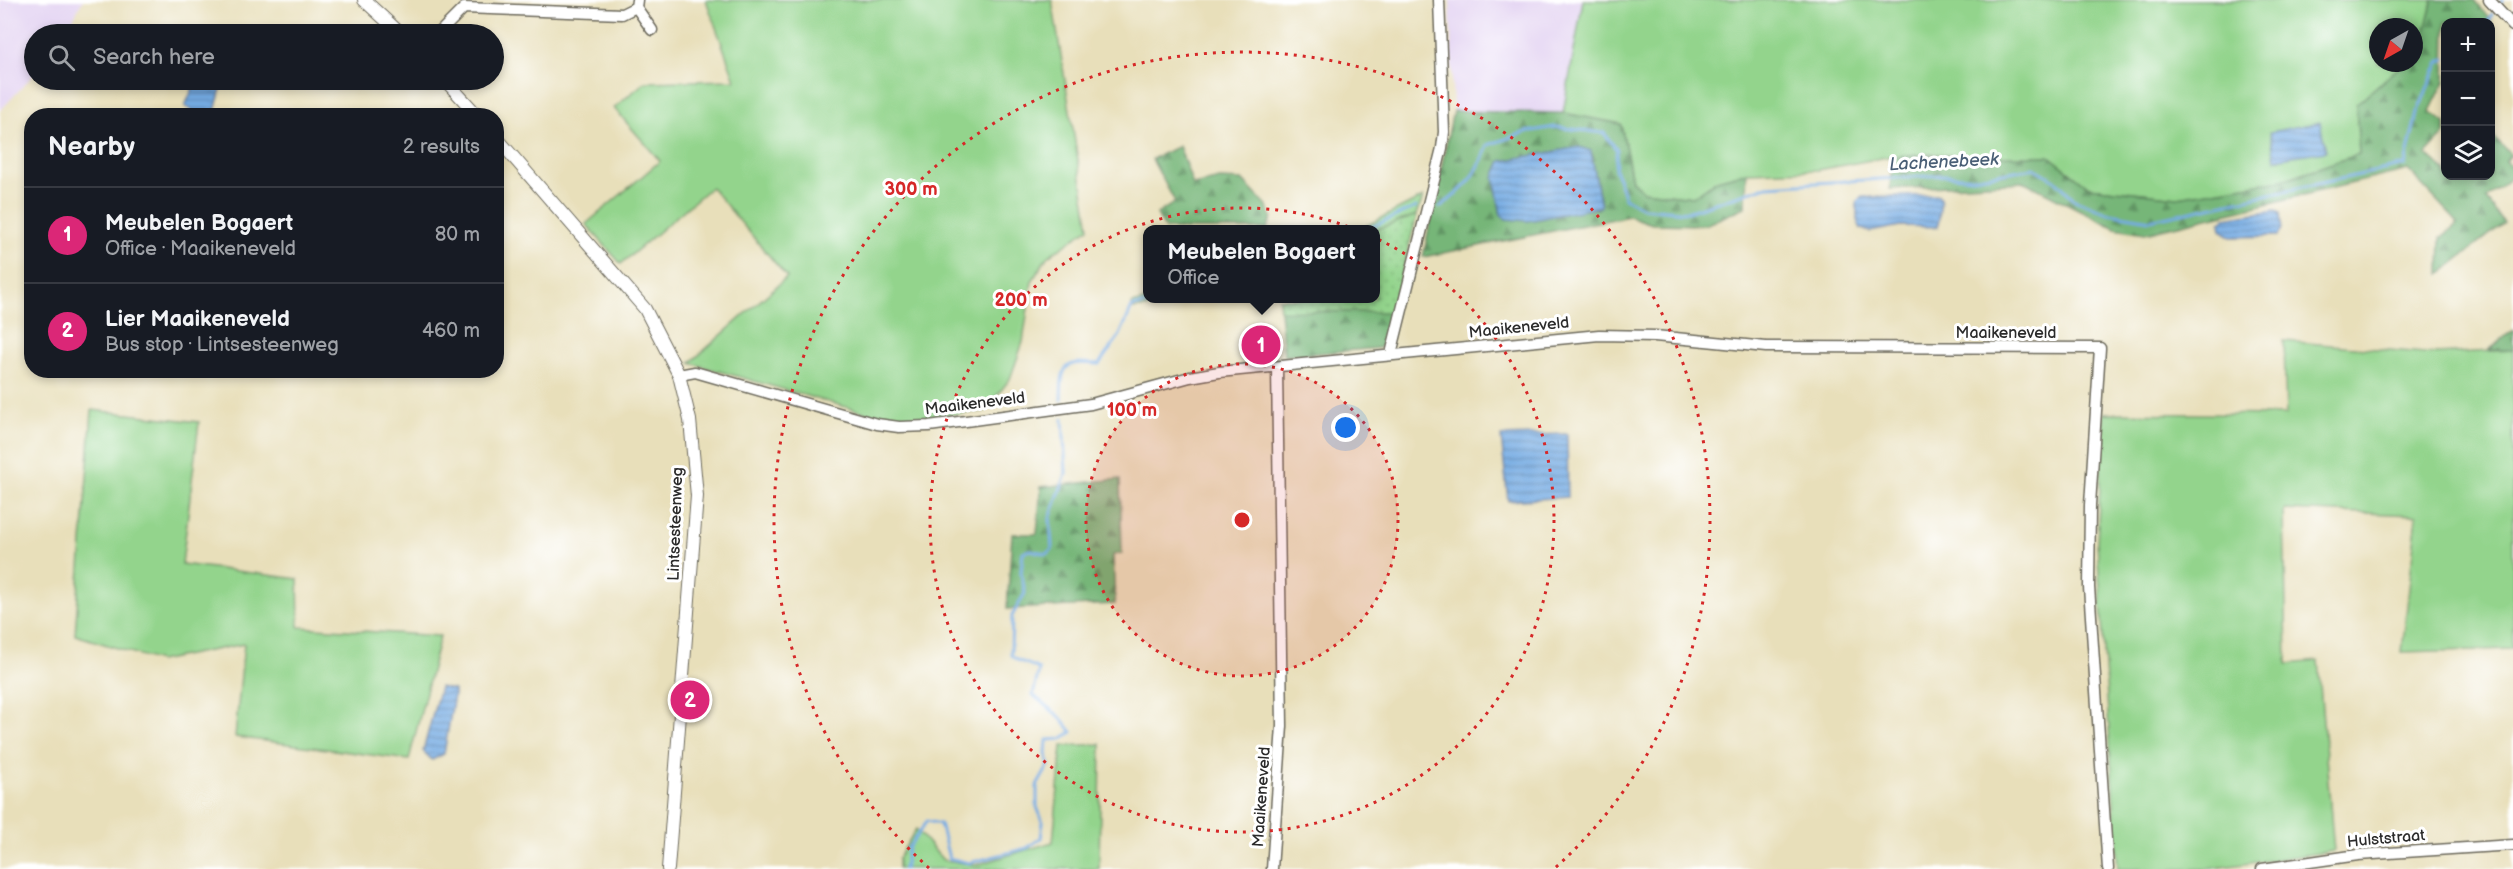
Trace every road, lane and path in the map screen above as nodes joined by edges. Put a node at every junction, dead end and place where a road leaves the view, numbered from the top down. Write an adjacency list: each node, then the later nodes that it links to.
1 (364, 0): 6 (street)
2 (1439, 0): 13 (street)
3 (2489, 0): 8 (street)
4 (480, 4): 5 (street); 7 (street)
5 (636, 4): 9 (street)
6 (390, 24)
7 (448, 24)
8 (2513, 26)
9 (652, 30)
10 (454, 90): 11 (street)
11 (471, 108)
12 (504, 146): 15 (street, Lintsesteenweg)
13 (1391, 354): 14 (street, Maaikeneveld); 19 (street, Maaikeneveld)
14 (1277, 368): 15 (street, Maaikeneveld); 18 (street, Maaikeneveld)
15 (679, 375): 17 (street, Lintsesteenweg)
16 (2513, 845): 20 (street, Hulststraat)
17 (668, 869)
18 (1272, 869)
19 (2108, 869)
20 (2262, 869)

